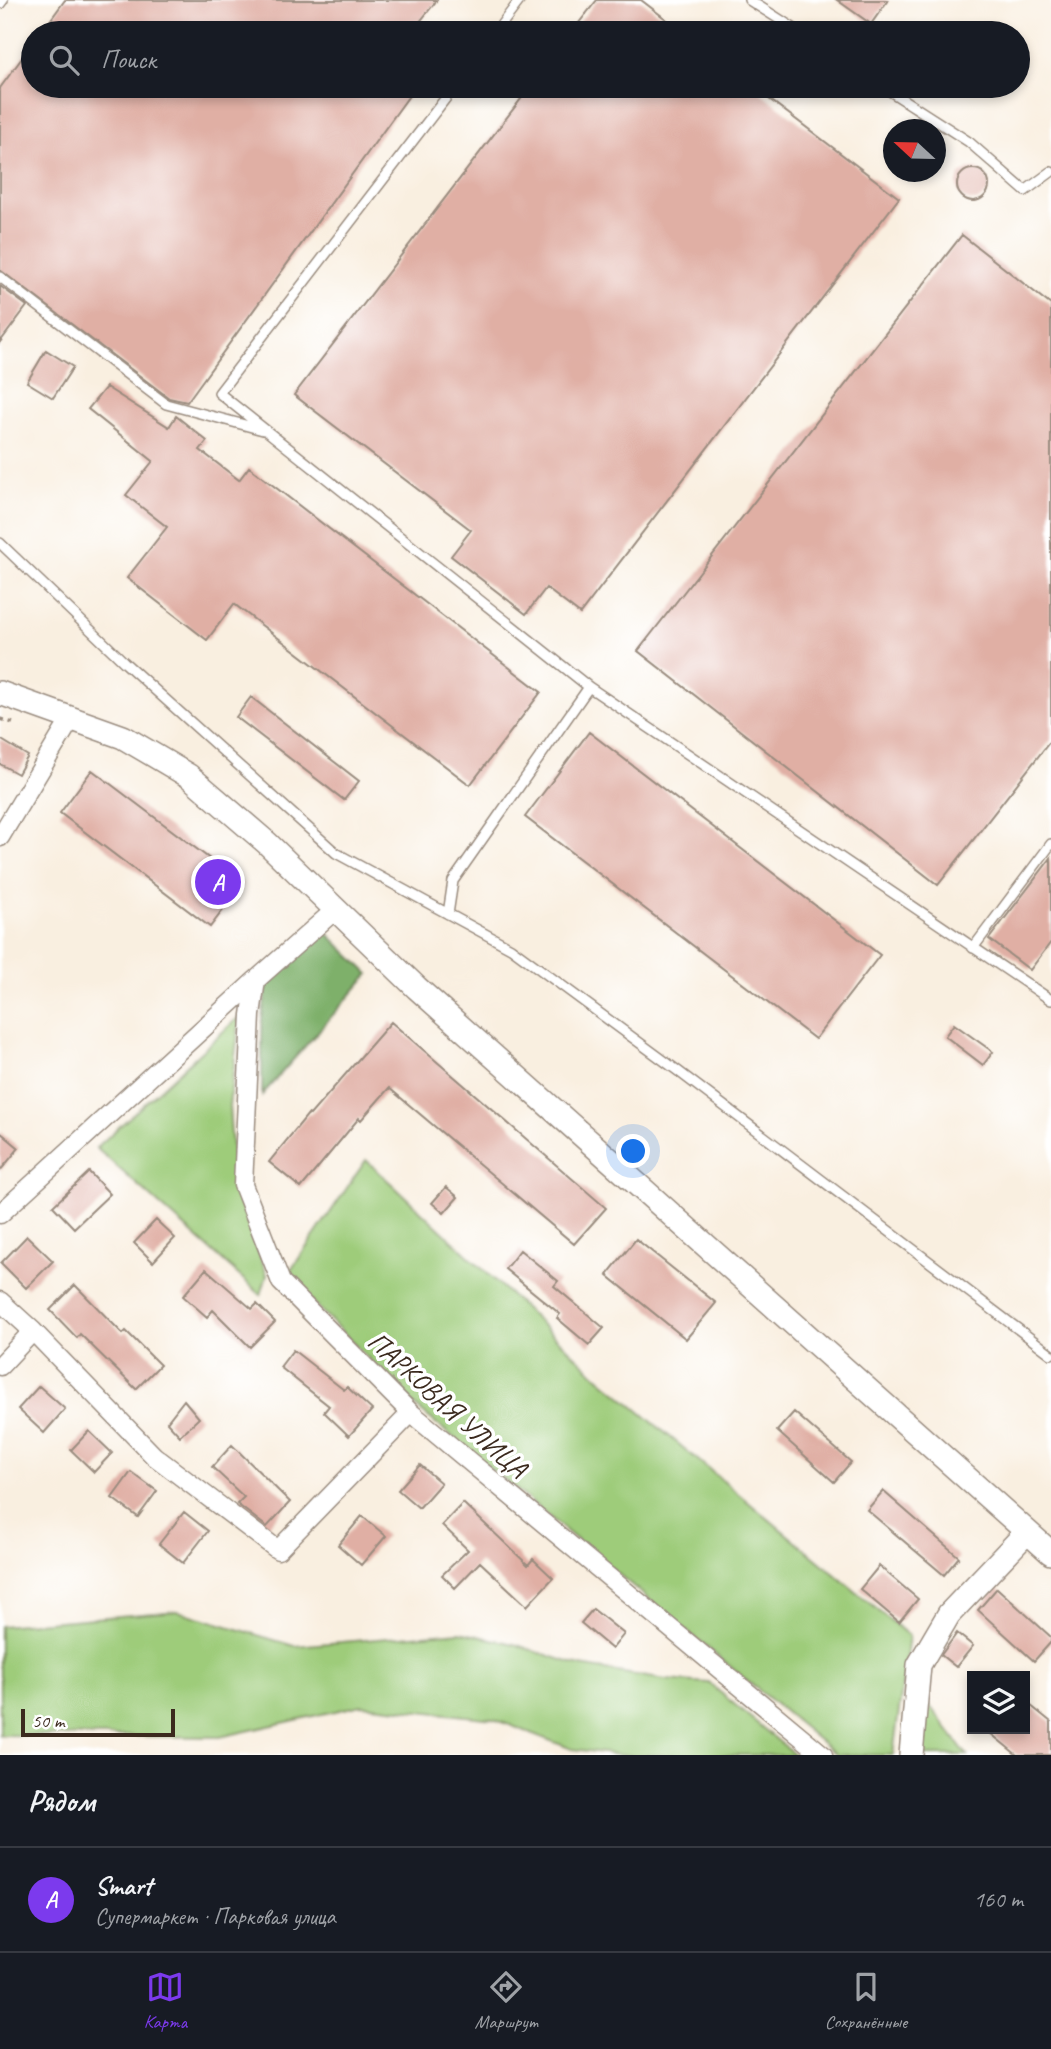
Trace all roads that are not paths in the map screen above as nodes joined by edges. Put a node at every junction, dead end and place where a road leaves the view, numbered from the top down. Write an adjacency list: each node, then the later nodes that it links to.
1 (520, 0): 3 (lane)
2 (750, 0): 4 (lane)
3 (504, 21)
4 (782, 21)
5 (446, 98): 9 (lane)
6 (901, 98): 7 (lane)
7 (1051, 172)
8 (0, 278): 9 (lane)
9 (268, 432): 11 (lane)
10 (0, 543): 17 (lane)
11 (589, 687): 17 (lane); 18 (lane)
12 (0, 693): 13 (street)
13 (71, 719): 14 (street); 16 (street)
14 (0, 837)
15 (1051, 844): 18 (lane)
16 (335, 910): 19 (street); 27 (street)
17 (448, 914): 24 (lane)
18 (973, 948): 20 (lane)
19 (256, 980): 21 (street); 26 (street, ПАРКОВАЯ УЛИЦА)
20 (1051, 1000)
21 (0, 1214)
22 (0, 1301): 23 (street)
23 (33, 1331): 25 (street); 26 (street)
24 (1051, 1354)
25 (0, 1366)
26 (411, 1413): 29 (street, ПАРКОВАЯ УЛИЦА)
27 (1027, 1531): 28 (street); 30 (street)
28 (1051, 1553)
29 (823, 1755)
30 (911, 1755)

